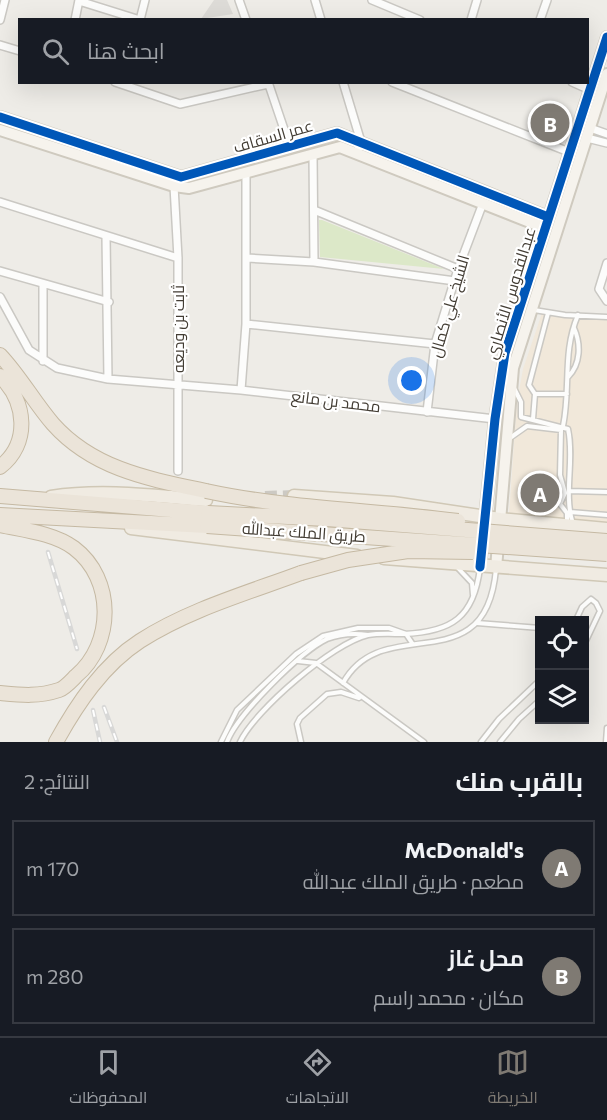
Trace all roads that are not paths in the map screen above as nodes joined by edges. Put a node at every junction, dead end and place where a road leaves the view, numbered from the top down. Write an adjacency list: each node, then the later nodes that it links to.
1 (5, 0): 17 (street)
2 (145, 0): 11 (street)
3 (239, 0): 12 (street)
4 (315, 0): 13 (street)
5 (372, 0): 14 (street)
6 (477, 0): 15 (street)
7 (547, 0): 16 (street)
8 (79, 1): 9 (street); 10 (street)
9 (75, 18)
10 (134, 18)
11 (140, 18)
12 (245, 18)
13 (320, 18)
14 (415, 18)
15 (472, 18)
16 (541, 18)
17 (0, 20)
18 (607, 36): 28 (street, عبدالقدوس الأنصاري)
19 (0, 45): 20 (street)
20 (18, 50)
21 (607, 74): 31 (street, عبدالقدوس الأنصاري)
22 (121, 84): 23 (street)
23 (264, 84)
24 (268, 84): 34 (street)
25 (343, 84): 35 (street)
26 (397, 84): 36 (street)
27 (576, 84): 28 (street)
28 (590, 90): 36 (street, عبدالقدوس الأنصاري)
29 (0, 117): 34 (street, عمر السقاف)
30 (0, 130): 39 (street, عمر السقاف)
31 (588, 133): 32 (street); 33 (street); 56 (street, عبدالقدوس الأنصاري)
32 (607, 134)
33 (607, 143)
34 (290, 147): 35 (street, عمر السقاف)
35 (359, 147): 37 (street, عمر السقاف); 41 (street, عمر السقاف); 43 (street, عمر السقاف)
36 (569, 152): 43 (street, عبدالقدوس الأنصاري)
37 (313, 154): 38 (street, عمر السقاف); 42 (street)
38 (246, 173): 39 (street, عمر السقاف); 46 (street)
39 (174, 186): 45 (street, ثابت بن وديعه)
40 (0, 202): 44 (street)
41 (483, 203): 43 (street, عمر السقاف); 49 (street, الشيخ علي كمال)
42 (314, 210): 47 (street); 49 (street)
43 (547, 222): 74 (street, عبدالقدوس الأنصاري)
44 (106, 236): 45 (street); 55 (street)
45 (178, 258): 69 (street, ثابت بن وديعه)
46 (247, 258): 47 (street); 60 (street)
47 (314, 262): 51 (street)
48 (607, 263): 54 (street)
49 (458, 269): 51 (street, الشيخ علي كمال)
50 (0, 271): 52 (street)
51 (455, 281): 62 (street, الشيخ علي كمال)
52 (43, 284): 55 (street); 64 (street)
53 (0, 297): 64 (street)
54 (607, 301)
55 (109, 302): 67 (street)
56 (532, 310): 57 (lane); 68 (street, عبدالقدوس الأنصاري)
57 (548, 313): 58 (lane); 71 (lane)
58 (578, 315): 59 (lane); 61 (lane)
59 (607, 317)
60 (246, 324): 62 (street); 70 (street)
61 (573, 326): 66 (lane); 66 (lane)
62 (435, 344): 73 (street, الشيخ علي كمال)
63 (0, 355): 84 (highway)
64 (43, 362): 67 (street, محمد بن مانع)
65 (0, 376): 78 (highway)
66 (568, 377): 72 (lane)
67 (108, 379): 69 (street, محمد بن مانع)
68 (510, 379): 75 (lane); 77 (street, عبدالقدوس الأنصاري)
69 (177, 384): 70 (street, محمد بن مانع); 79 (street, ثابت بن وديعه)
70 (241, 390): 73 (street, محمد بن مانع)
71 (535, 394): 72 (lane); 75 (lane)
72 (567, 394): 76 (lane)
73 (427, 412): 74 (street, محمد بن مانع)
74 (495, 419): 89 (street, عبدالقدوس الأنصاري)
75 (533, 419): 76 (lane)
76 (563, 426): 80 (lane)
77 (506, 443): 90 (street, عبدالقدوس الأنصاري); 92 (lane)
78 (0, 468)
79 (178, 471)
80 (569, 492): 81 (lane); 85 (lane)
81 (607, 492)
82 (0, 496): 84 (highway, طريق الملك عبدالله)
83 (294, 496): 89 (main road)
84 (206, 507): 88 (highway, طريق الملك عبدالله); 92 (highway, bridge); 92 (highway, bridge); 94 (highway, طريق الملك عبدالله, bridge)
85 (570, 512): 87 (lane); 92 (lane)
86 (0, 515): 88 (highway, طريق الملك عبدالله)
87 (607, 515)
88 (55, 518): 96 (main road)
89 (485, 518): 90 (main road); 97 (street, عبدالقدوس الأنصاري)
90 (500, 519): 92 (main road); 98 (street, عبدالقدوس الأنصاري)
91 (0, 525): 112 (highway)
92 (569, 531): 93 (highway, bridge)
93 (606, 532)
94 (592, 553): 95 (highway, طريق الملك عبدالله, bridge); 117 (highway, bridge)
95 (607, 554)
96 (452, 563): 97 (main road); 100 (lane)
97 (480, 567): 98 (main road); 100 (lane)
98 (496, 568): 99 (main road); 102 (lane)
99 (607, 575)
100 (474, 597): 104 (lane)
101 (578, 616): 106 (lane)
102 (477, 623): 103 (lane); 107 (lane)
103 (535, 628)
104 (406, 634): 105 (lane); 107 (lane); 118 (lane)
105 (369, 635): 108 (lane); 109 (lane)
106 (589, 636)
107 (412, 643): 110 (lane)
108 (298, 661): 109 (lane); 119 (lane)
109 (316, 663): 110 (lane); 116 (lane)
110 (343, 683): 113 (lane)
111 (535, 685): 122 (lane)
112 (0, 693)
113 (366, 701): 120 (lane); 121 (lane)
114 (535, 705): 123 (lane)
115 (607, 728): 124 (lane)
116 (242, 740)
117 (56, 742)
118 (221, 742)
119 (227, 742)
120 (301, 742)
121 (424, 742)
122 (481, 742)
123 (500, 742)
124 (606, 742)

